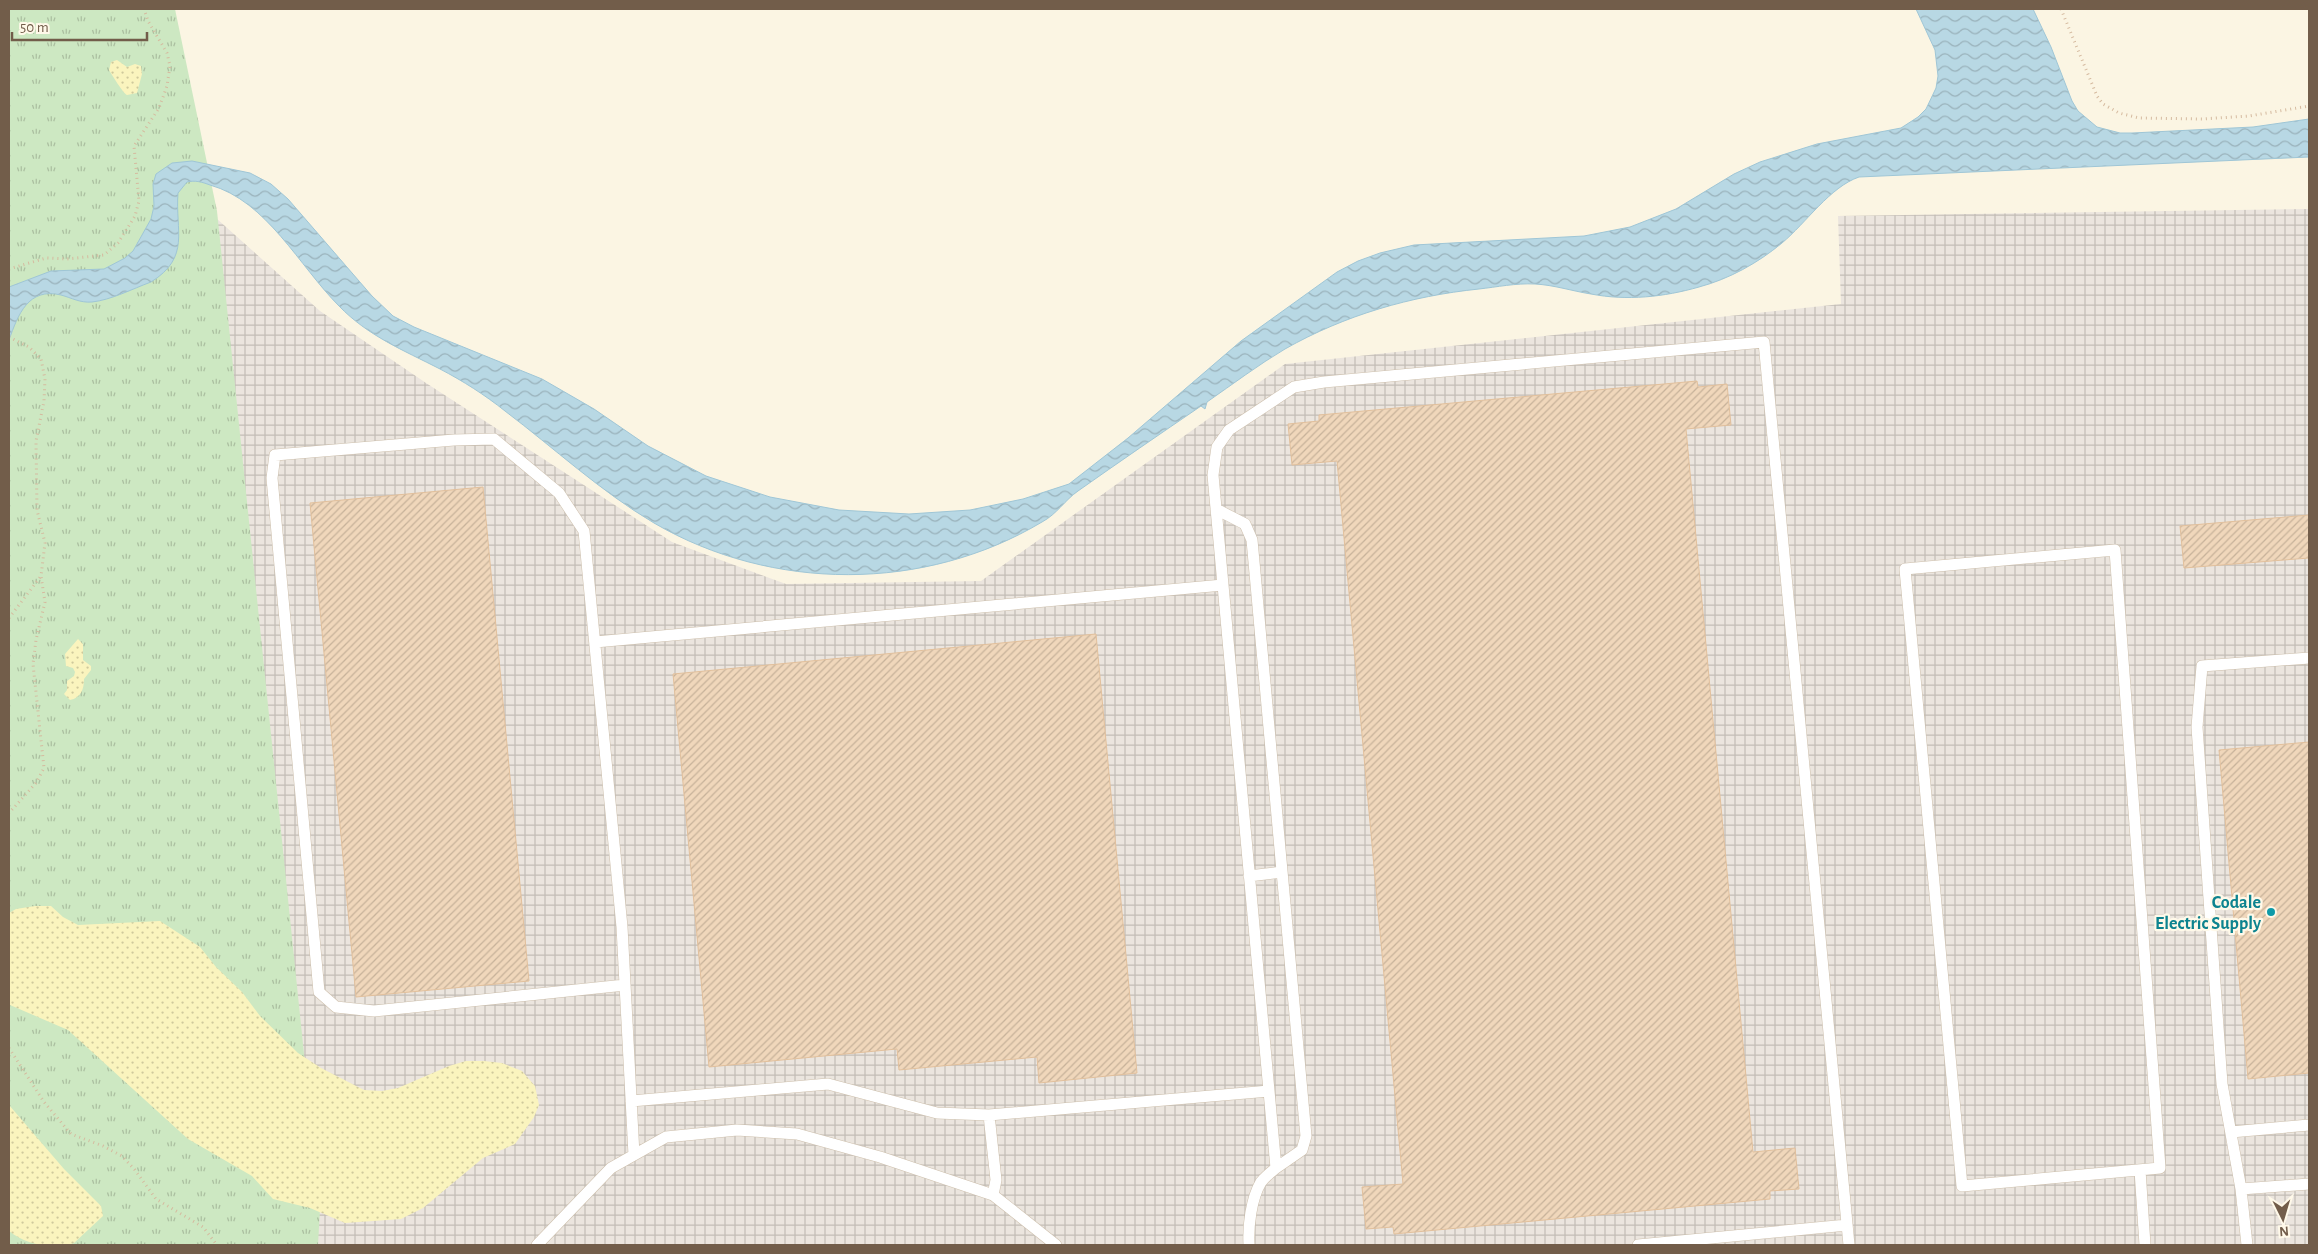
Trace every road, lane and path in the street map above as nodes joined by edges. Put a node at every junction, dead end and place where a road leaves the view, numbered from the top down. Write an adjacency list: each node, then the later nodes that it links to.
1 (144, 9): 4 (path)
2 (2061, 9): 3 (path)
3 (2309, 106)
4 (9, 269)
5 (10, 338): 7 (path)
6 (1216, 509): 8 (lane); 13 (lane); 28 (lane)
7 (41, 576): 9 (path); 12 (path)
8 (1223, 585): 10 (lane); 14 (lane)
9 (9, 618)
10 (595, 642): 15 (lane); 15 (lane)
11 (2309, 658): 21 (lane)
12 (9, 813)
13 (1282, 872): 14 (lane); 23 (lane)
14 (1249, 876): 17 (lane)
15 (625, 985): 18 (lane)
16 (9, 1048): 29 (path)
17 (1269, 1091): 19 (lane); 23 (lane)
18 (631, 1101): 19 (lane); 22 (lane)
19 (989, 1115): 27 (lane)
20 (2309, 1125): 21 (lane)
21 (2230, 1132): 26 (lane)
22 (634, 1155): 27 (lane); 30 (lane)
23 (1276, 1168): 32 (lane)
24 (2140, 1170): 24 (lane); 35 (lane)
25 (2309, 1184): 26 (lane)
26 (2241, 1190): 36 (lane)
27 (993, 1195): 31 (lane)
28 (1847, 1225): 33 (lane); 34 (lane)
29 (216, 1245)
30 (537, 1245)
31 (1056, 1245)
32 (1249, 1245)
33 (1638, 1245)
34 (1849, 1245)
35 (2145, 1245)
36 (2247, 1245)

